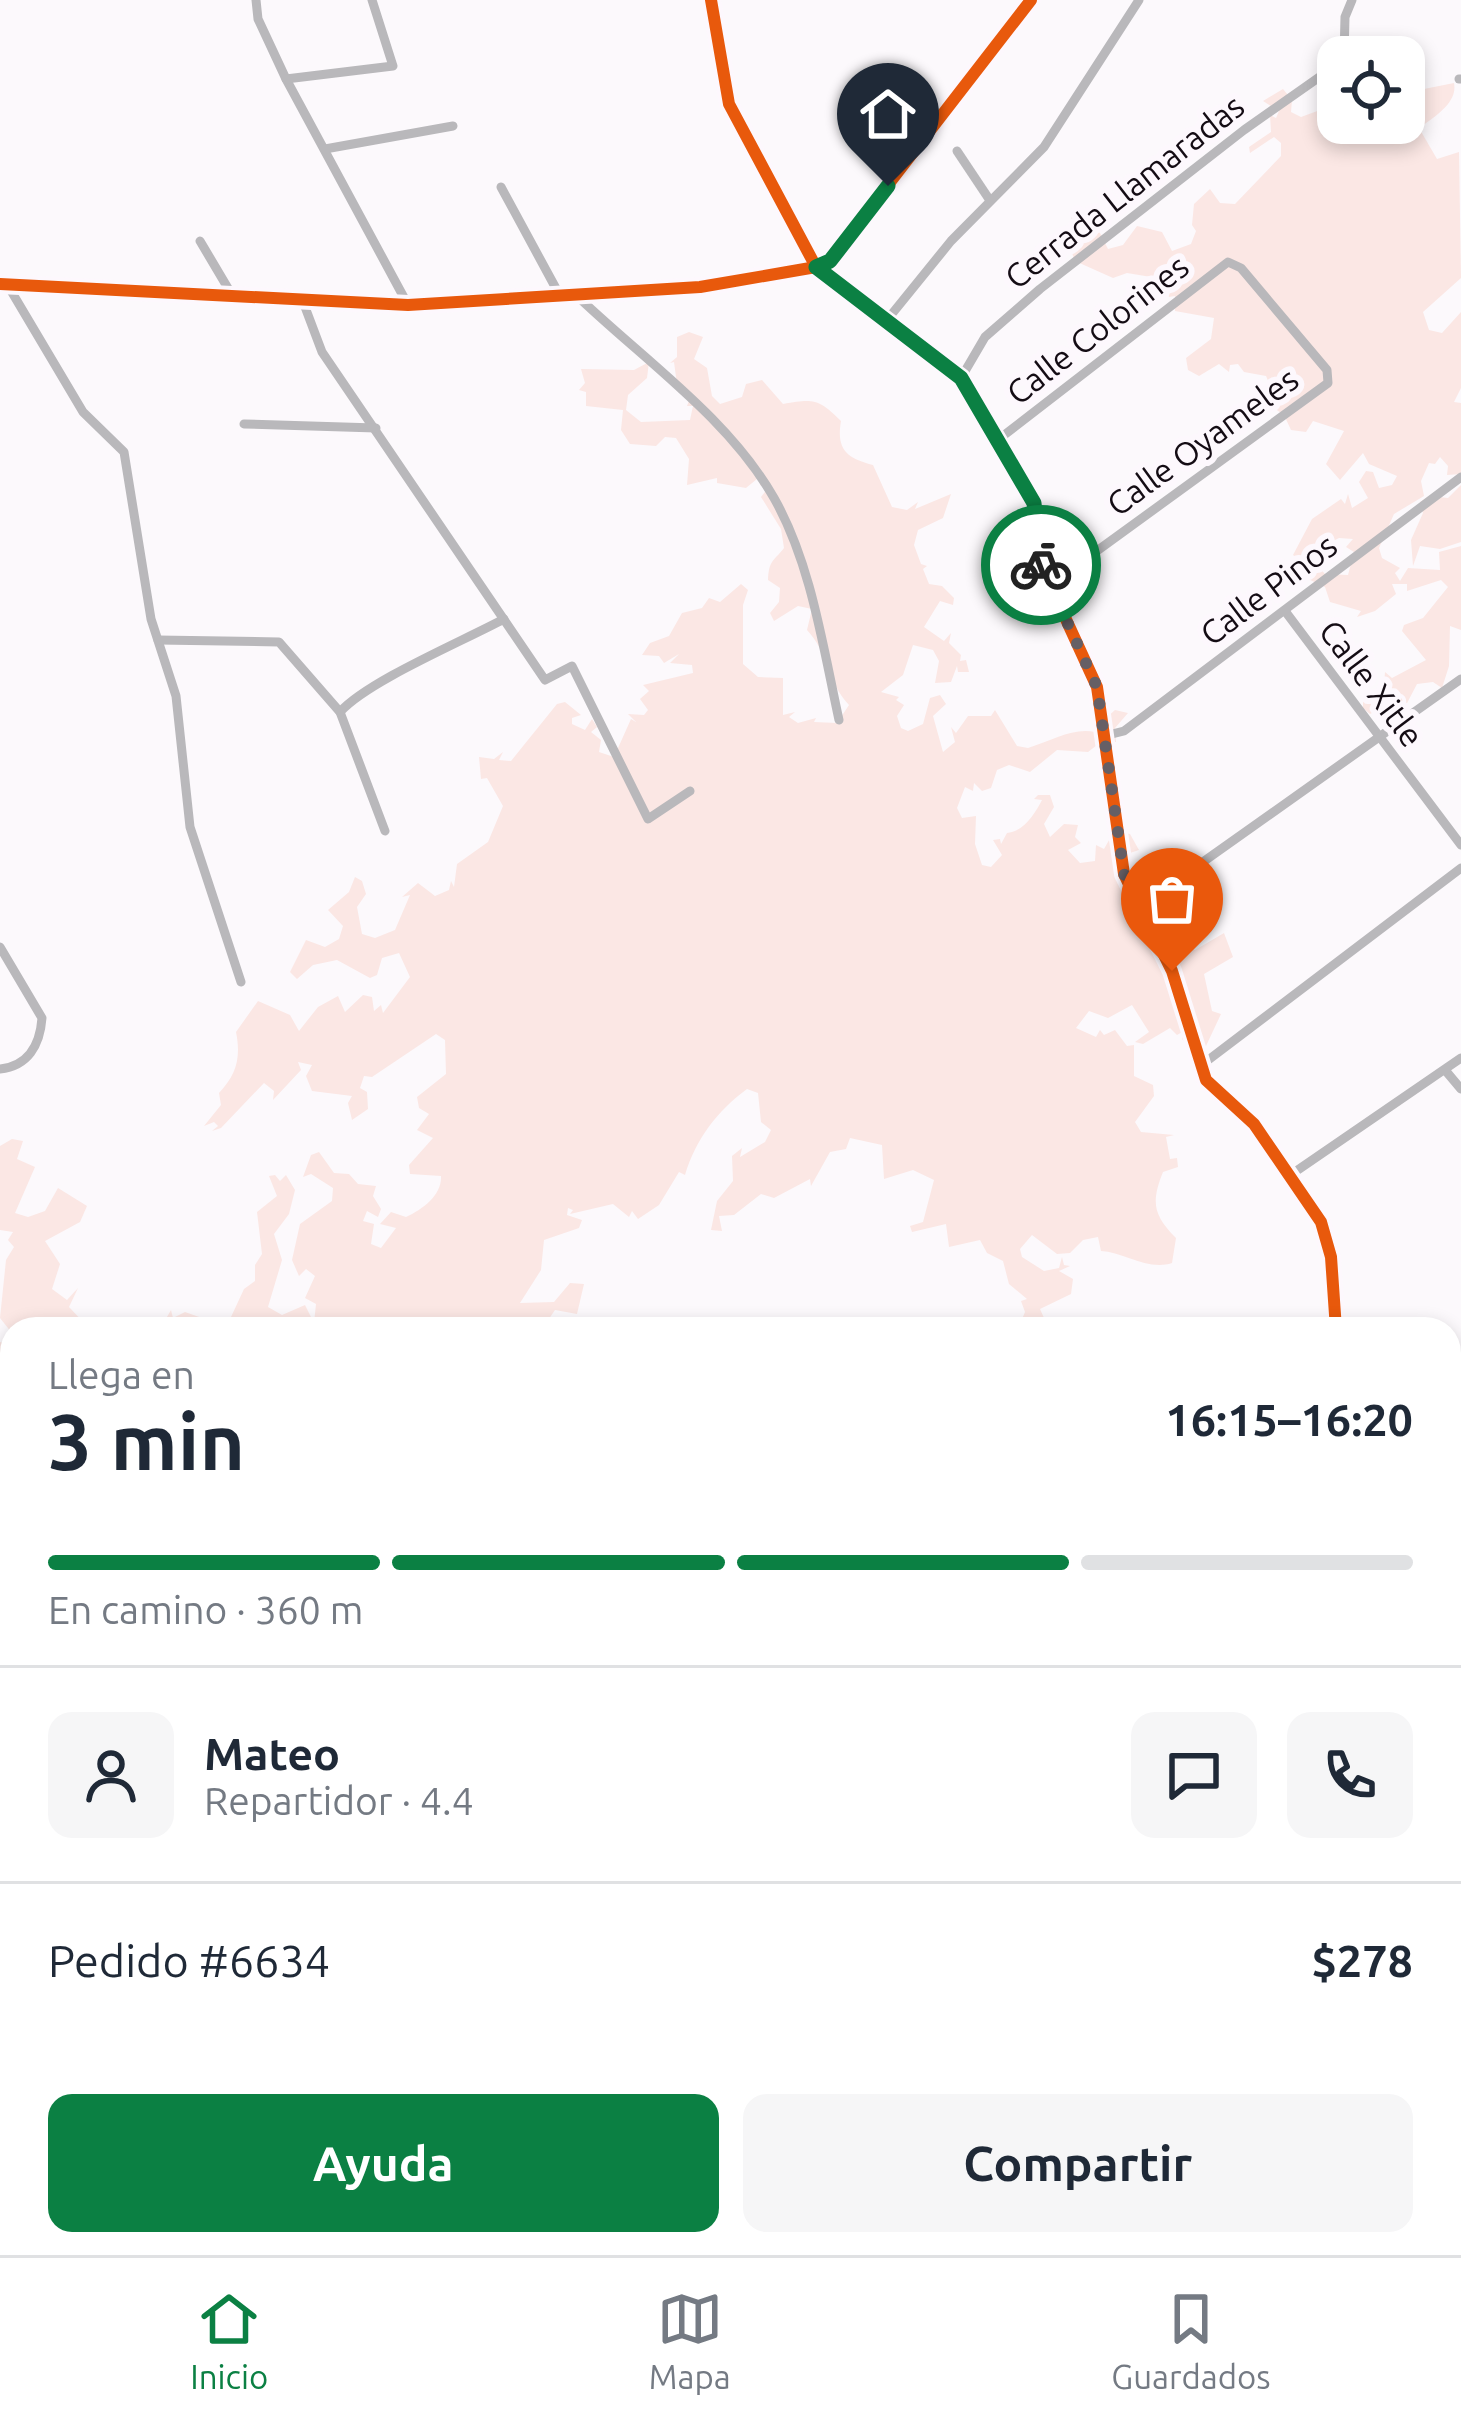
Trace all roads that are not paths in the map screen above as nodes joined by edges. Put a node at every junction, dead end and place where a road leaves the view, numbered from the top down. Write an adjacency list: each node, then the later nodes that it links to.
1 (256, 0): 8 (street)
2 (372, 0): 8 (street)
3 (711, 0): 17 (street)
4 (1031, 0): 17 (street)
5 (1139, 0): 14 (street)
6 (1352, 0): 7 (street)
7 (1345, 36)
8 (286, 79): 11 (street)
9 (1317, 79): 25 (street, Cerrada Llamaradas)
10 (453, 126): 11 (street)
11 (325, 149): 23 (street)
12 (957, 151): 14 (street)
13 (501, 187): 20 (street)
14 (988, 199): 24 (street)
15 (200, 241): 21 (street)
16 (1228, 262): 28 (street, Calle Colorines); 30 (street, Calle Oyameles)
17 (816, 267): 19 (street); 24 (street)
18 (4, 284): 21 (street); 33 (street)
19 (574, 293): 20 (street); 36 (street)
20 (560, 294): 23 (street)
21 (232, 295): 22 (street)
22 (302, 299): 23 (street); 27 (street)
23 (408, 305)
24 (886, 320): 25 (street)
25 (961, 378): 28 (street)
26 (244, 424): 27 (street)
27 (376, 428): 32 (street)
28 (999, 439): 30 (street)
29 (1461, 477): 31 (street, Calle Pinos)
30 (1050, 585): 37 (street)
31 (1285, 611): 37 (street, Calle Pinos); 38 (street, Calle Xitle)
32 (504, 619): 35 (street); 39 (street)
33 (158, 640): 35 (street); 45 (street)
34 (1461, 679): 38 (street)
35 (340, 712): 40 (street)
36 (839, 720)
37 (1104, 736): 43 (street)
38 (1377, 736): 41 (street, Calle Xitle); 43 (street)
39 (690, 790)
40 (385, 831)
41 (1461, 845)
42 (1461, 868): 47 (street)
43 (1138, 908): 47 (street)
44 (0, 947): 48 (street)
45 (241, 982)
46 (1461, 1058): 49 (street)
47 (1198, 1067): 51 (street)
48 (0, 1069)
49 (1445, 1070): 50 (street); 51 (street)
50 (1461, 1089)
51 (1289, 1176): 52 (street)
52 (1335, 1317)

